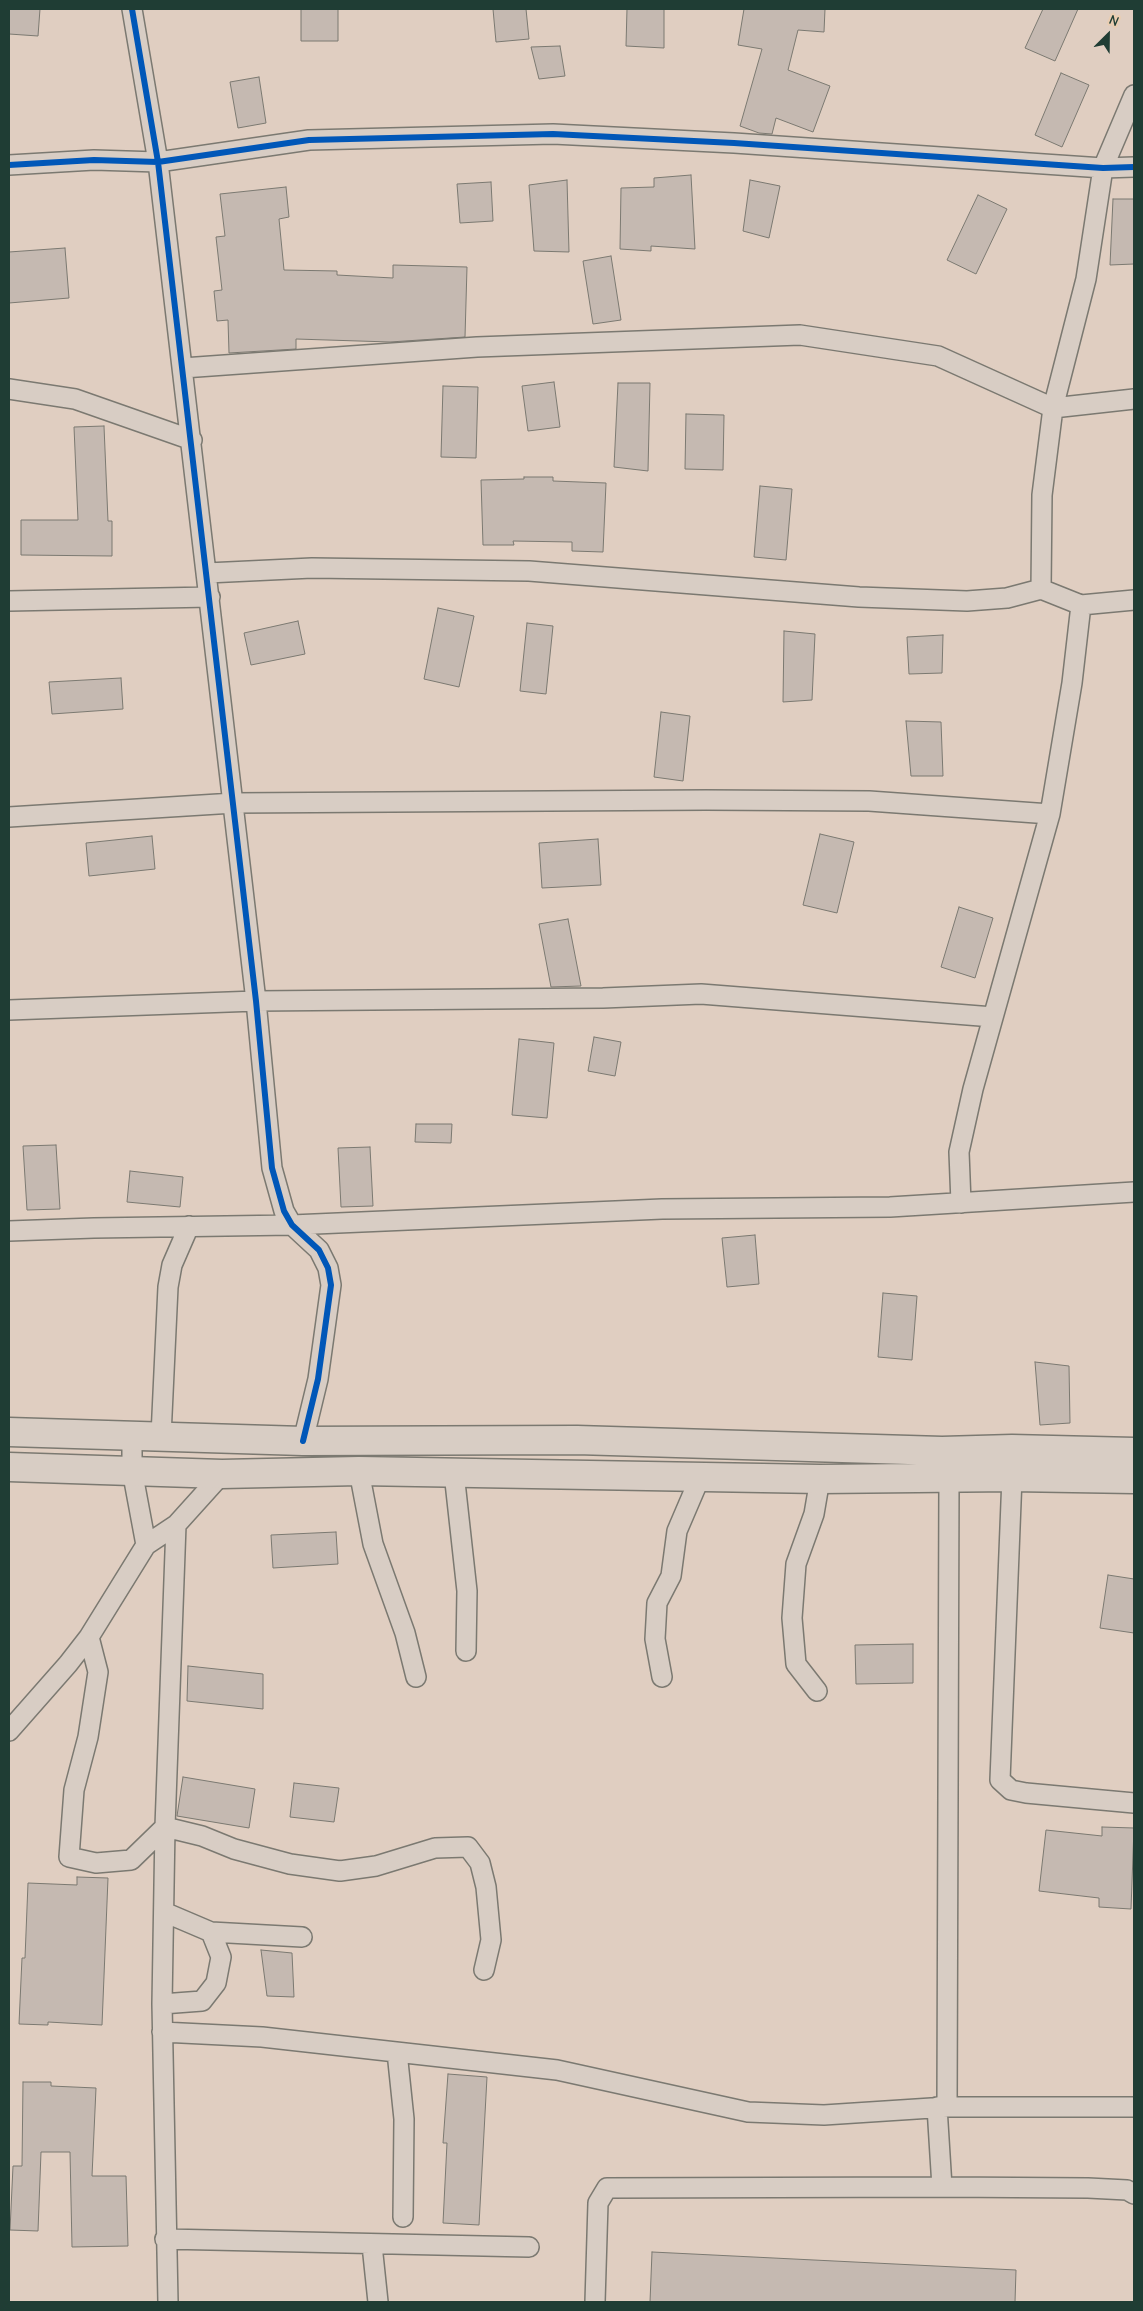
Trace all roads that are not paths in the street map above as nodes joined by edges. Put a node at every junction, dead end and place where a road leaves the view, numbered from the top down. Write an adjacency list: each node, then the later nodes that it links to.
1 (132, 9): 3 (street)
2 (1134, 95): 6 (street)
3 (158, 162): 4 (street); 6 (street); 7 (street)
4 (9, 165)
5 (1134, 167): 6 (street)
6 (1103, 168): 10 (street)
7 (183, 368): 10 (street); 11 (street)
8 (9, 389): 11 (street)
9 (1134, 399): 10 (street)
10 (1054, 408): 13 (street)
11 (192, 440): 12 (street)
12 (207, 573): 13 (street); 14 (street)
13 (1041, 589): 17 (street)
14 (210, 597): 16 (street); 18 (street)
15 (1134, 600): 17 (street)
16 (9, 601)
17 (1081, 605): 19 (street)
18 (234, 803): 19 (street); 20 (street); 21 (street)
19 (1050, 814): 23 (street)
20 (9, 817)
21 (256, 1001): 22 (street); 23 (street); 26 (street)
22 (9, 1010)
23 (993, 1017): 25 (street)
24 (1134, 1192): 25 (street)
25 (961, 1203): 26 (street)
26 (292, 1225): 27 (street); 32 (street)
27 (189, 1226): 28 (street); 31 (street)
28 (9, 1231)
29 (9, 1432): 30 (highway)
30 (132, 1435): 31 (highway); 35 (street)
31 (161, 1436): 32 (highway)
32 (303, 1441): 33 (highway)
33 (1134, 1452)
34 (9, 1467): 35 (highway)
35 (132, 1470): 38 (highway); 45 (street)
36 (359, 1471): 37 (highway); 38 (highway); 48 (street)
37 (454, 1473): 39 (highway); 47 (street)
38 (222, 1474): 44 (street)
39 (701, 1475): 42 (highway); 49 (street)
40 (1012, 1477): 41 (highway); 43 (highway); 52 (street)
41 (949, 1478): 42 (highway); 61 (street)
42 (820, 1479): 50 (street)
43 (1134, 1479)
44 (176, 1526): 45 (street); 53 (street)
45 (146, 1545): 46 (street)
46 (89, 1637): 51 (street); 53 (street)
47 (466, 1652)
48 (416, 1677)
49 (662, 1677)
50 (817, 1691)
51 (9, 1731)
52 (1134, 1803)
53 (165, 1827): 54 (street); 57 (street)
54 (164, 1912): 55 (street); 58 (street)
55 (211, 1932): 56 (street); 58 (street)
56 (302, 1937)
57 (484, 1970)
58 (162, 2004): 59 (street)
59 (162, 2032): 60 (street); 66 (street)
60 (397, 2052): 61 (street); 65 (street)
61 (942, 2107): 62 (street); 63 (street)
62 (1134, 2107)
63 (942, 2187): 64 (street); 71 (street)
64 (1134, 2194)
65 (403, 2217)
66 (166, 2239): 67 (street); 69 (street)
67 (372, 2245): 68 (street); 70 (street)
68 (529, 2247)
69 (168, 2302)
70 (378, 2302)
71 (596, 2302)

